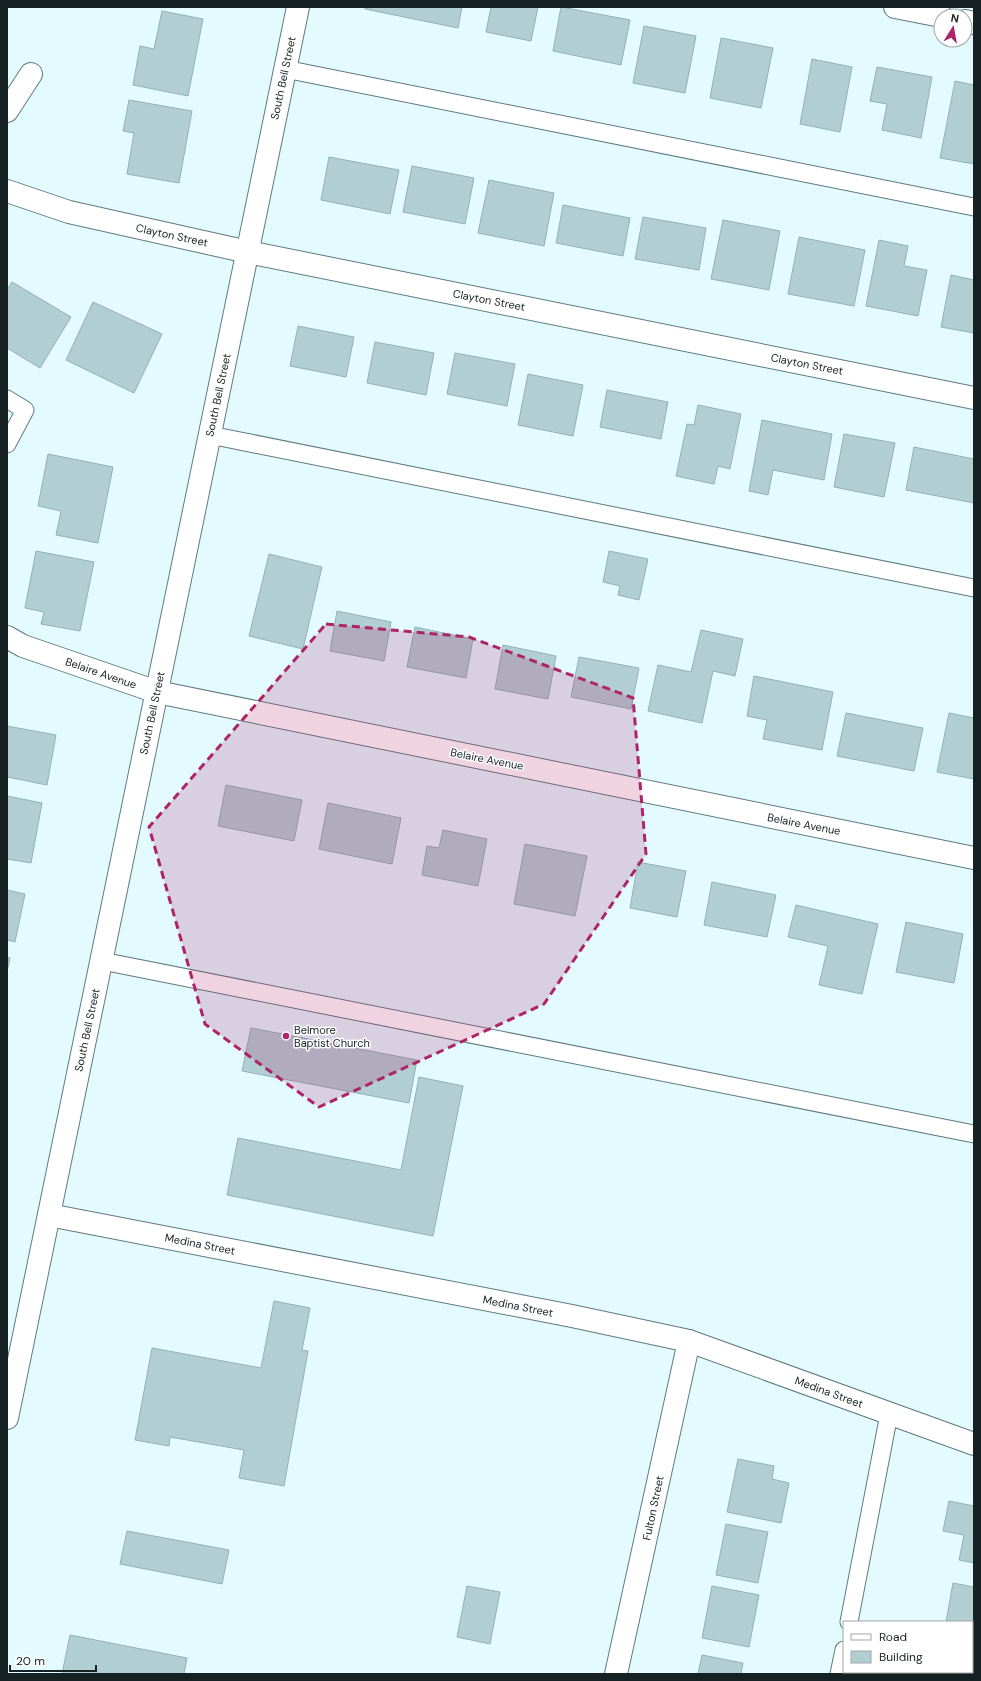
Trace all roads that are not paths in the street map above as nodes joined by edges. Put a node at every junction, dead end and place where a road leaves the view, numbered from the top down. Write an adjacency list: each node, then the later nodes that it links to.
1 (298, 7): 4 (street, South Bell Street)
2 (895, 7): 3 (street)
3 (933, 14)
4 (285, 69): 8 (lane); 9 (street, South Bell Street)
5 (31, 74): 6 (street)
6 (7, 111)
7 (7, 191): 9 (street, Clayton Street)
8 (974, 207)
9 (248, 252): 10 (street, Clayton Street); 12 (street, South Bell Street)
10 (974, 398)
11 (7, 399): 13 (lane)
12 (210, 435): 14 (lane); 16 (street, South Bell Street)
13 (7, 444)
14 (974, 588)
15 (7, 637): 16 (street, Belaire Avenue)
16 (157, 692): 17 (street, Belaire Avenue); 18 (street, South Bell Street)
17 (974, 858)
18 (102, 961): 19 (lane); 20 (street, South Bell Street)
19 (974, 1134)
20 (49, 1215): 21 (street, Medina Street); 23 (street, South Bell Street)
21 (689, 1341): 22 (street, Medina Street); 27 (street, Fulton Street)
22 (889, 1414): 24 (street, Medina Street); 25 (lane)
23 (7, 1418)
24 (974, 1444)
25 (849, 1621)
26 (843, 1655): 28 (lane)
27 (616, 1674)
28 (839, 1674)

